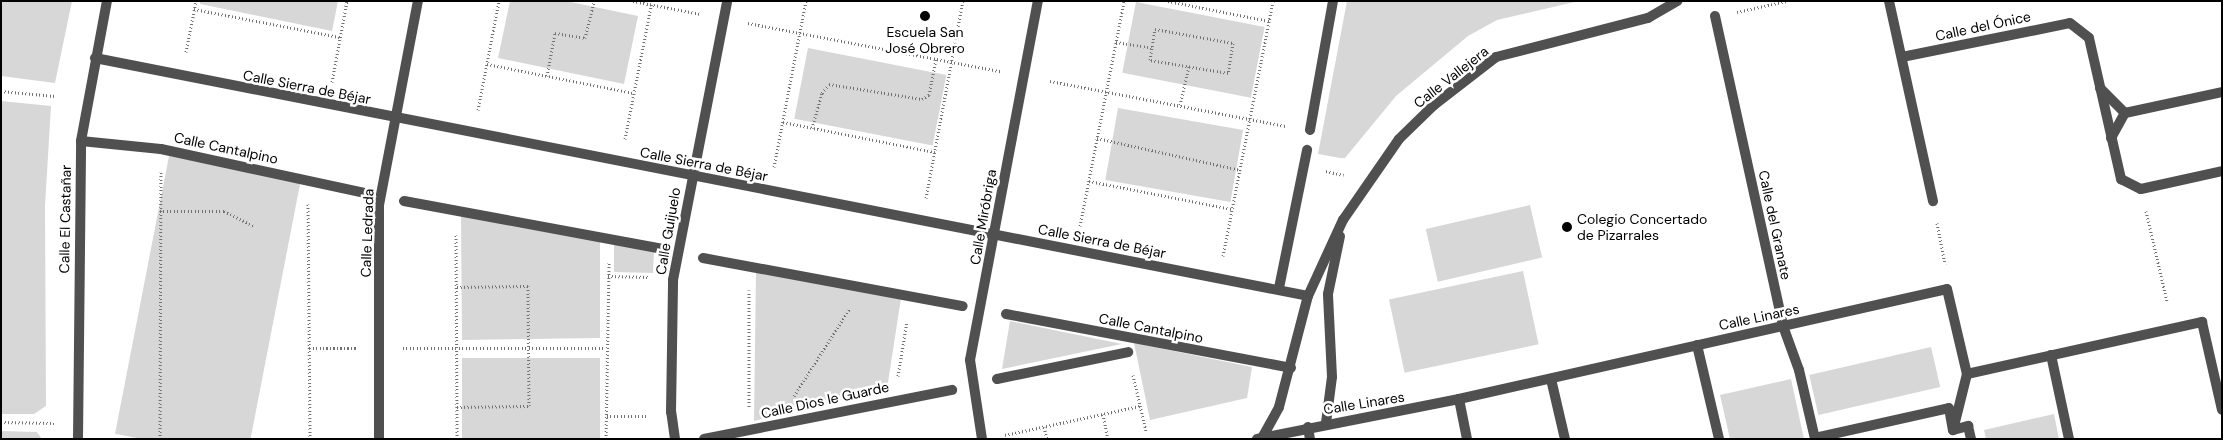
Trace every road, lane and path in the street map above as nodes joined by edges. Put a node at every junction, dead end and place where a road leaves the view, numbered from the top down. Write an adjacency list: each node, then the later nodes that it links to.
1 (107, 1): 29 (street, Calle El Castañar)
2 (196, 1): 20 (path)
3 (347, 1): 26 (path)
4 (418, 1): 48 (street, Calle Ledrada)
5 (499, 1): 34 (path)
6 (594, 1): 37 (path)
7 (633, 1): 19 (path)
8 (727, 1): 63 (street, Calle Guijuelo)
9 (806, 1): 25 (path)
10 (963, 1): 33 (path)
11 (1038, 1): 78 (street, Calle Miróbriga)
12 (1124, 1): 27 (path)
13 (1168, 1): 23 (path)
14 (1273, 1): 23 (path)
15 (1333, 1): 53 (street)
16 (1677, 1): 76 (street, Calle Vallejera)
17 (1786, 1): 22 (path)
18 (1889, 1): 30 (street)
19 (652, 3): 21 (path); 44 (path)
20 (194, 9): 26 (path); 32 (path)
21 (706, 15)
22 (1715, 16): 96 (street, Calle del Granate)
23 (1269, 21): 50 (path)
24 (748, 23): 25 (path)
25 (800, 33): 31 (path); 51 (path)
26 (340, 37): 40 (path)
27 (1116, 42): 28 (path); 42 (path)
28 (1152, 48): 35 (path); 35 (path)
29 (95, 58): 48 (street, Calle Sierra de Béjar); 56 (street, Calle El Castañar)
30 (1902, 58): 39 (street, Calle del Ónice); 69 (street)
31 (936, 59): 33 (path); 52 (path)
32 (184, 62)
33 (952, 62): 36 (path); 60 (path)
34 (487, 64): 37 (path); 49 (path)
35 (1189, 66): 46 (path)
36 (1005, 72)
37 (547, 76): 44 (path)
38 (1050, 81): 42 (path)
39 (2098, 86): 47 (street); 55 (street)
40 (330, 90)
41 (1, 91): 45 (path)
42 (1106, 91): 46 (path); 54 (path)
43 (2222, 92): 47 (street)
44 (634, 93): 57 (path)
45 (55, 96)
46 (1180, 106): 50 (path)
47 (2126, 113): 55 (street)
48 (396, 118): 63 (street, Calle Sierra de Béjar); 135 (street, Calle Ledrada)
49 (476, 118)
50 (1250, 119): 53 (path); 61 (path)
51 (783, 122): 52 (path); 64 (path)
52 (812, 128): 60 (path)
53 (1310, 130)
54 (1097, 138): 61 (path); 66 (path)
55 (2111, 138): 62 (street)
56 (81, 141): 58 (street, Calle Cantalpino); 132 (street, Calle El Castañar)
57 (623, 146)
58 (160, 149): 65 (street, Calle Cantalpino); 74 (path)
59 (1307, 150): 90 (street)
60 (935, 152): 70 (path)
61 (1240, 170): 72 (path)
62 (2222, 171)
63 (692, 175): 78 (street, Calle Sierra de Béjar); 138 (street, Calle Guijuelo)
64 (772, 175)
65 (307, 179): 67 (street, Calle Cantalpino); 98 (path)
66 (1088, 181): 72 (path); 79 (path)
67 (364, 193)
68 (404, 201): 73 (street)
69 (1933, 201)
70 (925, 206)
71 (2145, 208): 93 (path)
72 (1232, 209): 83 (path)
73 (456, 210): 80 (street); 89 (path)
74 (160, 211): 77 (path); 133 (path)
75 (1936, 214): 84 (path)
76 (1343, 220): 91 (street, Calle Vallejera); 123 (street, Calle Vallejera)
77 (254, 226)
78 (992, 234): 90 (street, Calle Sierra de Béjar); 140 (street, Calle Miróbriga)
79 (1078, 234)
80 (610, 237): 81 (street); 86 (path)
81 (662, 249)
82 (702, 258): 85 (street)
83 (1222, 264)
84 (1945, 264)
85 (749, 266): 88 (street); 126 (path)
86 (608, 276): 87 (path); 103 (path)
87 (651, 277)
88 (857, 286): 92 (street); 120 (path)
89 (457, 287): 101 (path); 102 (path)
90 (1279, 288): 91 (street, Calle Sierra de Béjar)
91 (1308, 296): 106 (street, Calle Vallejera)
92 (911, 297): 94 (street); 112 (path)
93 (2167, 301)
94 (963, 306)
95 (1006, 314): 106 (street, Calle Cantalpino)
96 (1784, 326): 97 (street, Calle Linares); 107 (street, Calle Linares); 131 (street, Calle del Granate)
97 (1697, 345): 109 (street, Calle Linares); 146 (street)
98 (309, 348): 99 (path); 134 (path)
99 (362, 348)
100 (403, 348): 101 (path)
101 (457, 348): 102 (path); 115 (path)
102 (528, 348): 103 (path); 115 (path)
103 (606, 348): 118 (path)
104 (1128, 352): 108 (street); 114 (path)
105 (2051, 355): 107 (street); 110 (street); 148 (street)
106 (1291, 368): 130 (street, Calle Vallejera)
107 (1967, 374): 127 (street)
108 (997, 379)
109 (1550, 379): 113 (street, Calle Linares); 145 (street)
110 (2219, 387): 116 (street)
111 (952, 390): 112 (street, Calle Dios le Guarde)
112 (900, 399): 120 (street, Calle Dios le Guarde)
113 (1459, 399): 123 (street, Calle Linares); 144 (street)
114 (1140, 406): 117 (path); 128 (path)
115 (457, 407): 136 (path)
116 (2222, 410)
117 (1103, 414): 124 (path); 142 (path)
118 (607, 416): 119 (path); 137 (path)
119 (657, 416)
120 (798, 421): 126 (street, Calle Dios le Guarde)
121 (1, 422): 122 (path)
122 (54, 423)
123 (1326, 423): 125 (street, Calle Linares)
124 (1044, 427): 129 (path); 141 (path)
125 (1308, 427): 130 (street, Calle Linares); 143 (street)
126 (749, 430): 139 (street, Calle Dios le Guarde)
127 (1953, 430): 131 (street); 147 (street)
128 (1146, 431)
129 (1006, 435)
130 (1259, 438)
131 (1815, 438)
132 (78, 439)
133 (160, 439)
134 (310, 439)
135 (379, 439)
136 (457, 439)
137 (606, 439)
138 (674, 439)
139 (704, 439)
140 (982, 439)
141 (1047, 439)
142 (1108, 439)
143 (1310, 439)
144 (1467, 439)
145 (1565, 439)
146 (1719, 439)
147 (1971, 439)
148 (2069, 439)

